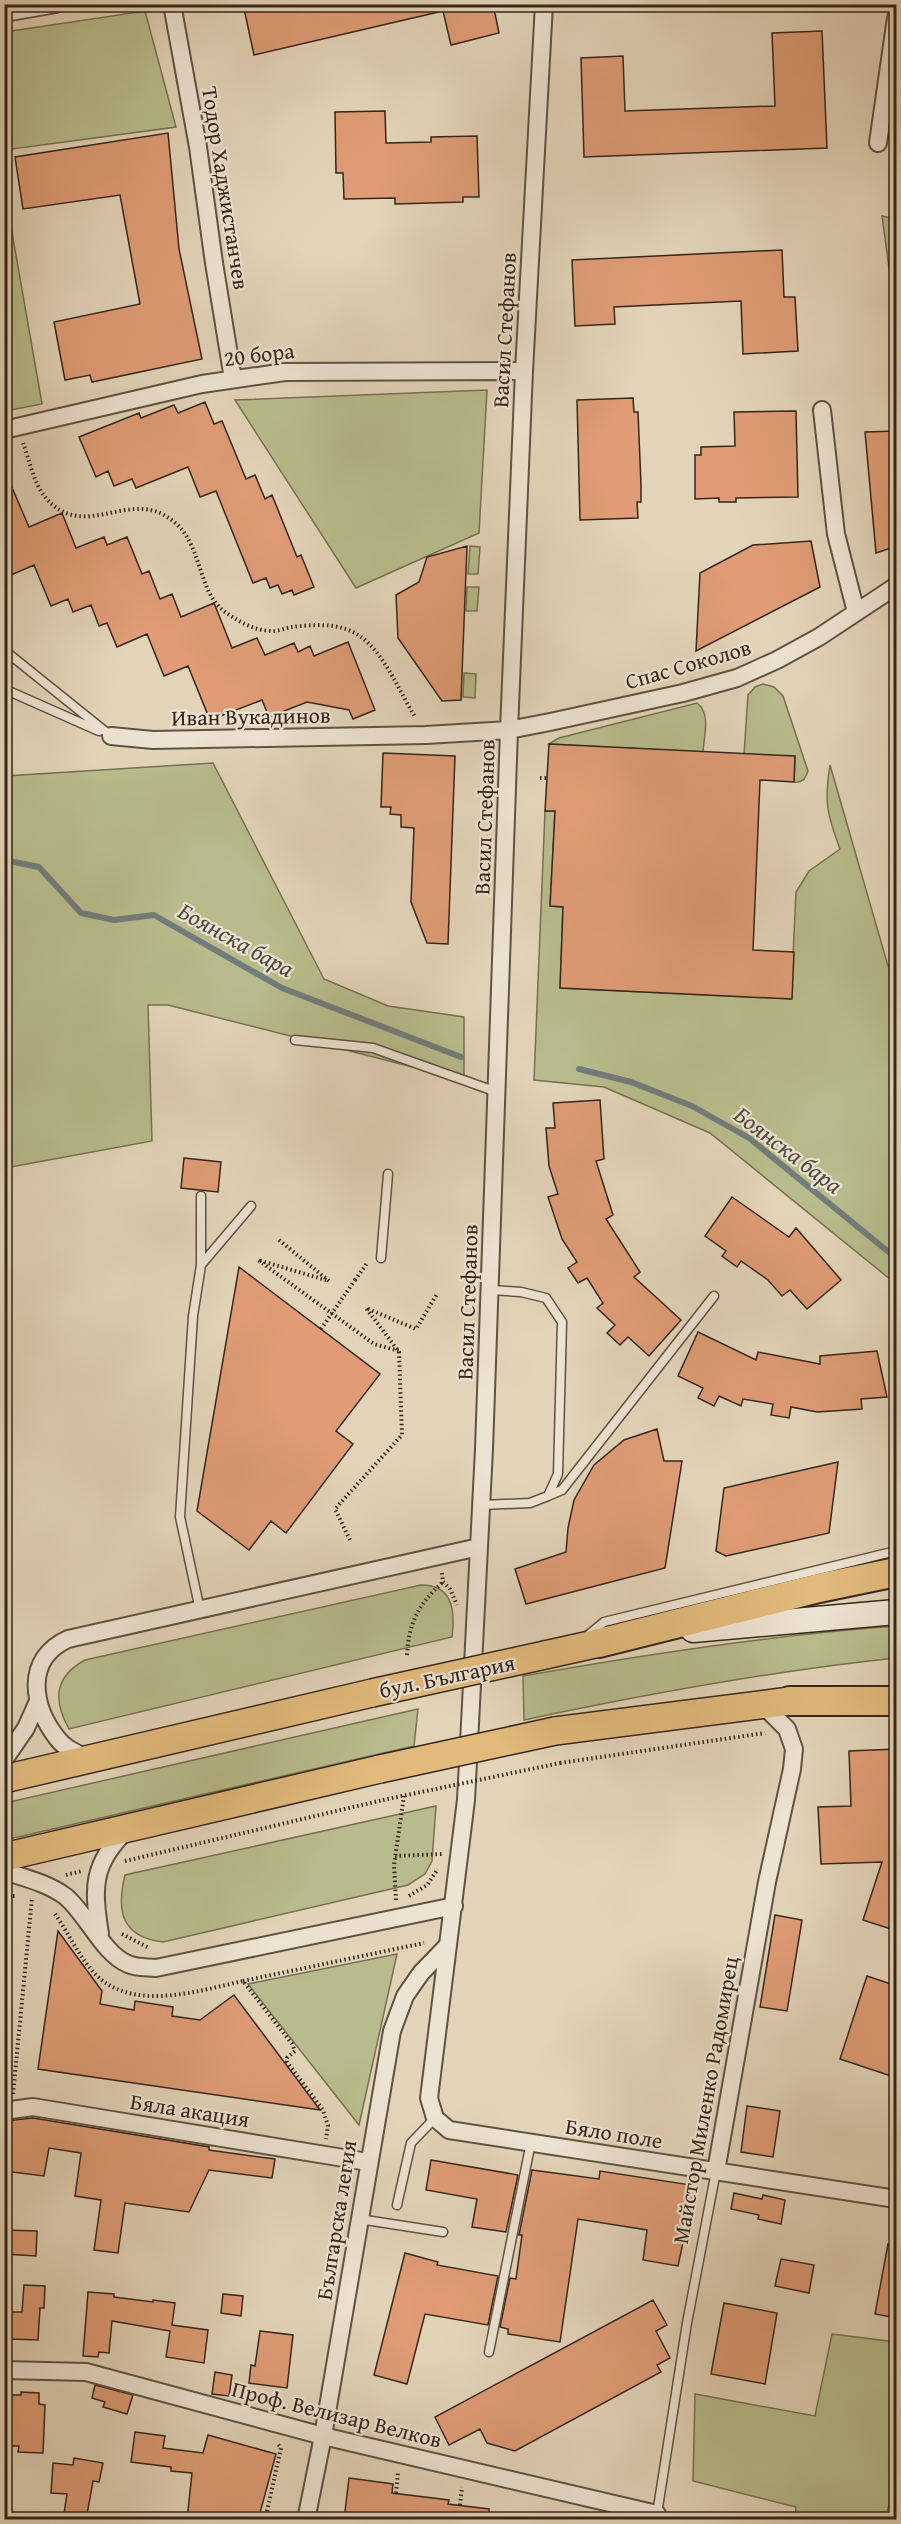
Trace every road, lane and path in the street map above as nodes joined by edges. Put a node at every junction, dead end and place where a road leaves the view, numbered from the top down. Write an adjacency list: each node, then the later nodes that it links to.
1 (56, 4): 4 (street)
2 (172, 4): 8 (street, Тодор Хаджистанчев)
3 (544, 4): 7 (street, Васил Стефанов)
4 (4, 13)
5 (897, 18): 6 (street)
6 (878, 143)
7 (524, 371): 8 (street, 20 бора); 15 (street, Васил Стефанов)
8 (233, 379): 10 (street, 20 бора)
9 (822, 410): 12 (street)
10 (11, 428): 17 (path)
11 (897, 586): 12 (street, Спас Соколов)
12 (856, 612): 15 (street, Спас Соколов)
13 (4, 650): 16 (lane)
14 (4, 689): 16 (lane, Иван Вукадинов)
15 (509, 730): 17 (street, Иван Вукадинов); 21 (street, Васил Стефанов)
16 (111, 735): 17 (street, Иван Вукадинов)
17 (426, 735)
18 (540, 778): 19 (path)
19 (547, 778)
20 (295, 1040): 21 (lane)
21 (497, 1092): 28 (street, Васил Стефанов)
22 (388, 1174): 26 (lane)
23 (201, 1196): 27 (lane)
24 (250, 1206): 27 (lane)
25 (279, 1240): 32 (path)
26 (377, 1256): 31 (path, bridge)
27 (201, 1265): 42 (lane)
28 (490, 1290): 33 (lane); 34 (street, Васил Стефанов)
29 (437, 1294): 32 (path)
30 (714, 1296): 33 (lane)
31 (321, 1329)
32 (399, 1352): 35 (path)
33 (548, 1496): 34 (lane)
34 (482, 1505): 36 (street, Васил Стефанов)
35 (350, 1540)
36 (480, 1547): 38 (street); 69 (street, Васил Стефанов)
37 (897, 1551): 44 (lane)
38 (441, 1556): 40 (path); 42 (street)
39 (897, 1572): 44 (highway)
40 (442, 1582): 41 (path); 45 (path)
41 (458, 1608)
42 (200, 1610): 47 (street)
43 (897, 1611): 44 (main road, бул. България)
44 (585, 1646): 51 (main road, бул. България, bridge)
45 (407, 1655)
46 (897, 1689): 49 (main road)
47 (38, 1701): 51 (street); 52 (street)
48 (897, 1701): 49 (highway)
49 (777, 1703): 50 (street); 57 (main road, bridge)
50 (787, 1729): 56 (path, bridge); 82 (street, Майстор Миленко Радомирец)
51 (89, 1759): 53 (main road, бул. България)
52 (4, 1760)
53 (4, 1779)
54 (450, 1780): 55 (path)
55 (449, 1792)
56 (404, 1796): 60 (path); 62 (path, bridge)
57 (127, 1830): 61 (main road); 72 (street)
58 (445, 1847): 59 (path)
59 (444, 1854): 60 (path); 66 (path)
60 (395, 1856): 66 (path)
61 (4, 1857)
62 (118, 1862)
63 (4, 1871): 72 (street)
64 (4, 1896): 65 (path)
65 (32, 1898): 67 (path); 77 (path)
66 (396, 1900): 68 (path)
67 (40, 1901)
68 (384, 1902)
69 (454, 1906): 72 (street); 74 (street)
70 (51, 1909): 76 (path)
71 (117, 1927): 75 (path)
72 (100, 1938)
73 (427, 1942): 76 (path)
74 (448, 1945): 78 (street); 81 (street, Българска легия)
75 (155, 1948)
76 (243, 1981): 80 (path)
77 (8, 2111): 80 (street, Бяла акация)
78 (435, 2118): 79 (street, Бяло поле); 84 (lane)
79 (531, 2142): 82 (street, Бяло поле); 87 (lane)
80 (325, 2154): 81 (street, Бяла акация)
81 (368, 2162): 85 (street, Българска легия)
82 (716, 2171): 83 (street, Бяло поле); 94 (lane, Майстор Миленко Радомирец)
83 (897, 2199)
84 (397, 2205)
85 (359, 2219): 86 (lane); 89 (street, Българска легия)
86 (443, 2232)
87 (489, 2352)
88 (4, 2370): 89 (street, Проф. Велизар Велков)
89 (323, 2436): 94 (street, Проф. Велизар Велков); 96 (street, Българска легия)
90 (267, 2439): 95 (path)
91 (462, 2489): 92 (path)
92 (460, 2505)
93 (870, 2513): 97 (path)
94 (657, 2514)
95 (265, 2520)
96 (306, 2520)
97 (834, 2520)

